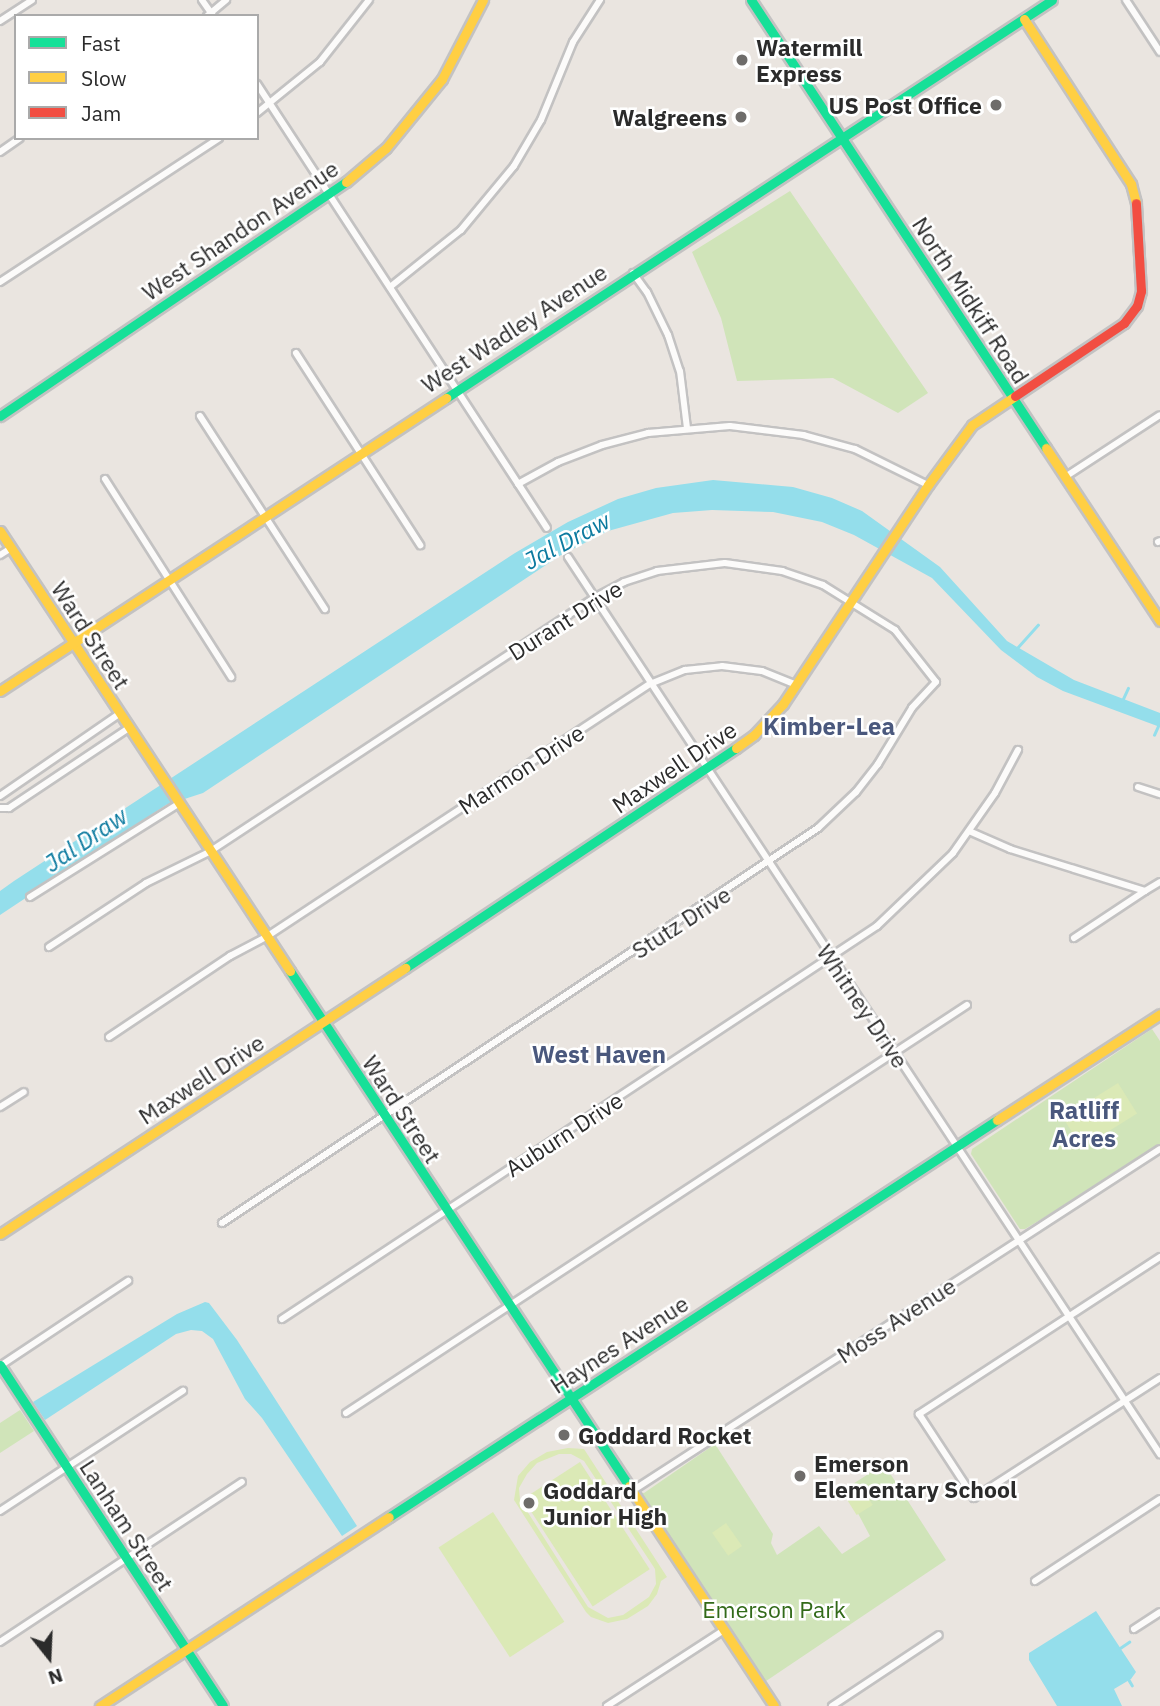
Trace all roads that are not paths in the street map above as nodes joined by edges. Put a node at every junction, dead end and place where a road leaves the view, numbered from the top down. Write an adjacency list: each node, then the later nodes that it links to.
1 (32, 0): 11 (street)
2 (226, 0): 9 (street)
3 (369, 0): 14 (street)
4 (483, 0): 20 (street, West Shandon Avenue)
5 (600, 0): 23 (street)
6 (751, 0): 16 (street, North Midkiff Road)
7 (1052, 0): 10 (street, West Wadley Avenue)
8 (1126, 0): 12 (street)
9 (211, 14)
10 (1024, 19): 16 (street, West Wadley Avenue); 26 (street, Maxwell Drive)
11 (0, 21)
12 (1160, 52)
13 (259, 87): 14 (street)
14 (271, 104): 15 (street); 20 (street)
15 (259, 112)
16 (841, 137): 21 (street, West Wadley Avenue); 26 (street, North Midkiff Road)
17 (17, 140): 19 (street)
18 (216, 140): 22 (street)
19 (0, 152)
20 (330, 196): 23 (street); 28 (street, West Shandon Avenue)
21 (633, 273): 25 (street, West Wadley Avenue); 30 (street)
22 (0, 282)
23 (390, 287): 25 (street)
24 (296, 354): 31 (street)
25 (456, 389): 31 (street, West Wadley Avenue); 34 (street)
26 (1012, 396): 32 (street, North Midkiff Road); 35 (street, Maxwell Drive)
27 (1160, 415): 32 (street)
28 (0, 416)
29 (200, 416): 36 (street)
30 (688, 428): 34 (street); 35 (street)
31 (359, 453): 36 (street, West Wadley Avenue); 39 (street)
32 (1065, 477): 47 (street, North Midkiff Road)
33 (104, 479): 43 (street)
34 (518, 484): 37 (street)
35 (928, 485): 45 (street, Maxwell Drive)
36 (264, 517): 43 (street, West Wadley Avenue); 46 (street)
37 (547, 528)
38 (0, 531): 40 (street, Ward Street)
39 (420, 545)
40 (11, 548): 41 (street); 48 (street, Ward Street)
41 (0, 555)
42 (568, 557): 44 (street, Whitney Drive)
43 (167, 580): 48 (street, West Wadley Avenue); 49 (street)
44 (594, 598): 45 (street, Durant Drive); 51 (street, Whitney Drive); 64 (street, Durant Drive)
45 (851, 600): 50 (street, Durant Drive); 52 (street, Maxwell Drive)
46 (325, 609)
47 (1160, 621)
48 (73, 643): 53 (street, West Wadley Avenue); 54 (street, Ward Street)
49 (231, 677)
50 (936, 682): 65 (street, Stutz Drive)
51 (650, 684): 52 (street, Marmon Drive); 57 (street, Whitney Drive); 69 (street, Marmon Drive)
52 (796, 685): 57 (street, Maxwell Drive)
53 (0, 691)
54 (120, 714): 55 (street, Ward Street); 60 (street)
55 (129, 728): 61 (street, Ward Street); 62 (street)
56 (1018, 750): 63 (street, Auburn Drive)
57 (707, 769): 65 (street, Whitney Drive); 75 (street, Maxwell Drive)
58 (1138, 787): 59 (street)
59 (1160, 794)
60 (0, 796)
61 (178, 804): 64 (street, Ward Street); 68 (street)
62 (0, 808)
63 (969, 831): 67 (street); 72 (street, Auburn Drive)
64 (209, 852): 69 (street, Ward Street); 71 (street, Durant Drive)
65 (769, 864): 72 (street, Whitney Drive); 80 (street, Stutz Drive)
66 (1160, 881): 67 (street)
67 (1145, 891): 70 (street)
68 (30, 897)
69 (265, 937): 75 (street, Ward Street); 76 (street, Marmon Drive)
70 (1073, 938)
71 (50, 947)
72 (831, 958): 77 (street, Whitney Drive); 83 (street, Auburn Drive)
73 (967, 1004): 77 (street)
74 (1160, 1014): 81 (street, Haynes Avenue)
75 (322, 1023): 80 (street, Ward Street); 85 (street, Maxwell Drive)
76 (108, 1037)
77 (895, 1052): 81 (street, Whitney Drive); 89 (street)
78 (24, 1092): 79 (street)
79 (0, 1107)
80 (384, 1116): 83 (street, Ward Street); 84 (street, Stutz Drive)
81 (957, 1147): 86 (street, Whitney Drive); 95 (street, Haynes Avenue)
82 (1160, 1149): 86 (street, Moss Avenue)
83 (447, 1211): 89 (street, Ward Street); 91 (street, Auburn Drive)
84 (222, 1223)
85 (0, 1234)
86 (1019, 1241): 90 (street, Whitney Drive); 101 (street, Moss Avenue)
87 (1160, 1257): 90 (street)
88 (128, 1281): 92 (street)
89 (509, 1305): 95 (street, Ward Street); 97 (street)
90 (1069, 1317): 96 (street, Whitney Drive); 96 (street)
91 (282, 1319)
92 (0, 1366): 99 (street, Lanham Street)
93 (1160, 1378): 96 (street)
94 (183, 1391): 99 (street)
95 (570, 1398): 101 (street, Ward Street); 111 (street, Haynes Avenue)
96 (1125, 1401): 98 (street, Whitney Drive)
97 (346, 1413)
98 (1160, 1454)
99 (66, 1468): 103 (street); 104 (street, Lanham Street)
100 (242, 1482): 104 (street)
101 (632, 1491): 108 (street, Ward Street)
102 (1160, 1499): 105 (street)
103 (0, 1511)
104 (126, 1558): 110 (street); 111 (street, Lanham Street)
105 (1035, 1581)
106 (1160, 1612): 107 (street)
107 (1134, 1629)
108 (724, 1630): 114 (street); 115 (street, Ward Street)
109 (939, 1635): 116 (street)
110 (0, 1642)
111 (186, 1650): 112 (street, Haynes Avenue); 113 (street, Lanham Street)
112 (100, 1706)
113 (223, 1706)
114 (607, 1706)
115 (774, 1706)
116 (832, 1706)

